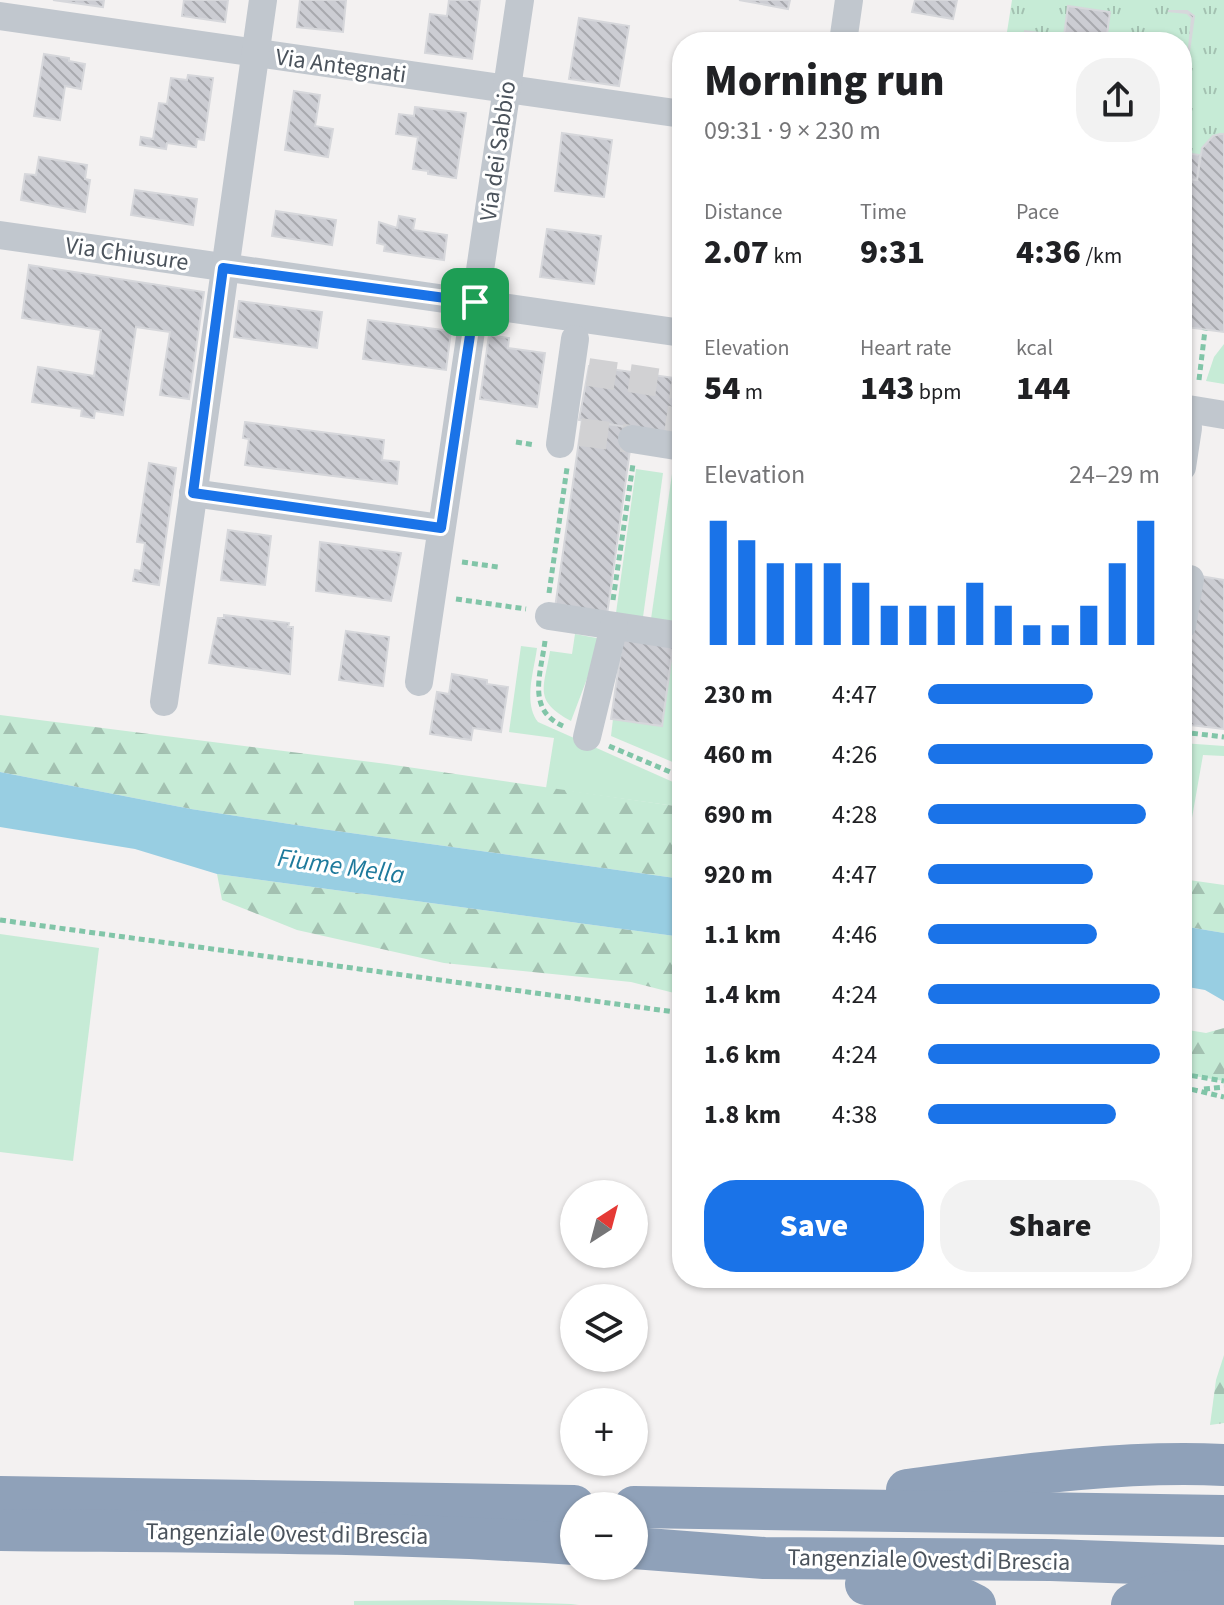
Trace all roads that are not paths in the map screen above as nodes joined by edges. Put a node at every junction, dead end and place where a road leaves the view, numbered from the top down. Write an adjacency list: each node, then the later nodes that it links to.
1 (263, 0): 6 (street)
2 (520, 0): 7 (street, Via dei Sabbio)
3 (849, 0): 5 (street)
4 (3, 19): 6 (street, Via Antegnati)
5 (844, 32)
6 (256, 54): 7 (street, Via Antegnati); 10 (street)
7 (507, 89): 8 (street, Via Antegnati); 11 (street, Via dei Sabbio)
8 (672, 113)
9 (0, 235): 10 (street, Via Chiusure)
10 (223, 268): 11 (street, Via Chiusure); 19 (street)
11 (475, 302): 12 (street, Via Chiusure); 20 (street, Via dei Sabbio)
12 (672, 332)
13 (575, 339): 16 (street)
14 (1224, 415): 15 (street)
15 (1192, 417)
16 (567, 435)
17 (632, 439): 18 (street)
18 (672, 442)
19 (193, 493): 20 (street); 25 (street)
20 (441, 528): 24 (street, Via dei Sabbio)
21 (547, 614): 22 (street)
22 (612, 626): 23 (street); 26 (street)
23 (672, 635)
24 (419, 682)
25 (164, 702)
26 (587, 737)
27 (1224, 1465): 31 (highway)
28 (0, 1497): 29 (highway, Tangenziale Ovest di Brescia)
29 (560, 1506)
30 (648, 1507): 31 (highway, Tangenziale Ovest di Brescia)
31 (791, 1508): 32 (highway, Tangenziale Ovest di Brescia)
32 (1224, 1516)
33 (0, 1530): 34 (highway, Tangenziale Ovest di Brescia)
34 (502, 1539): 35 (highway, Tangenziale Ovest di Brescia); 37 (highway)
35 (560, 1543)
36 (648, 1549): 38 (highway, Tangenziale Ovest di Brescia)
37 (560, 1551)
38 (1224, 1566)
39 (648, 1567): 41 (highway)
40 (1224, 1591): 42 (highway)
41 (975, 1605)
42 (1132, 1605)

